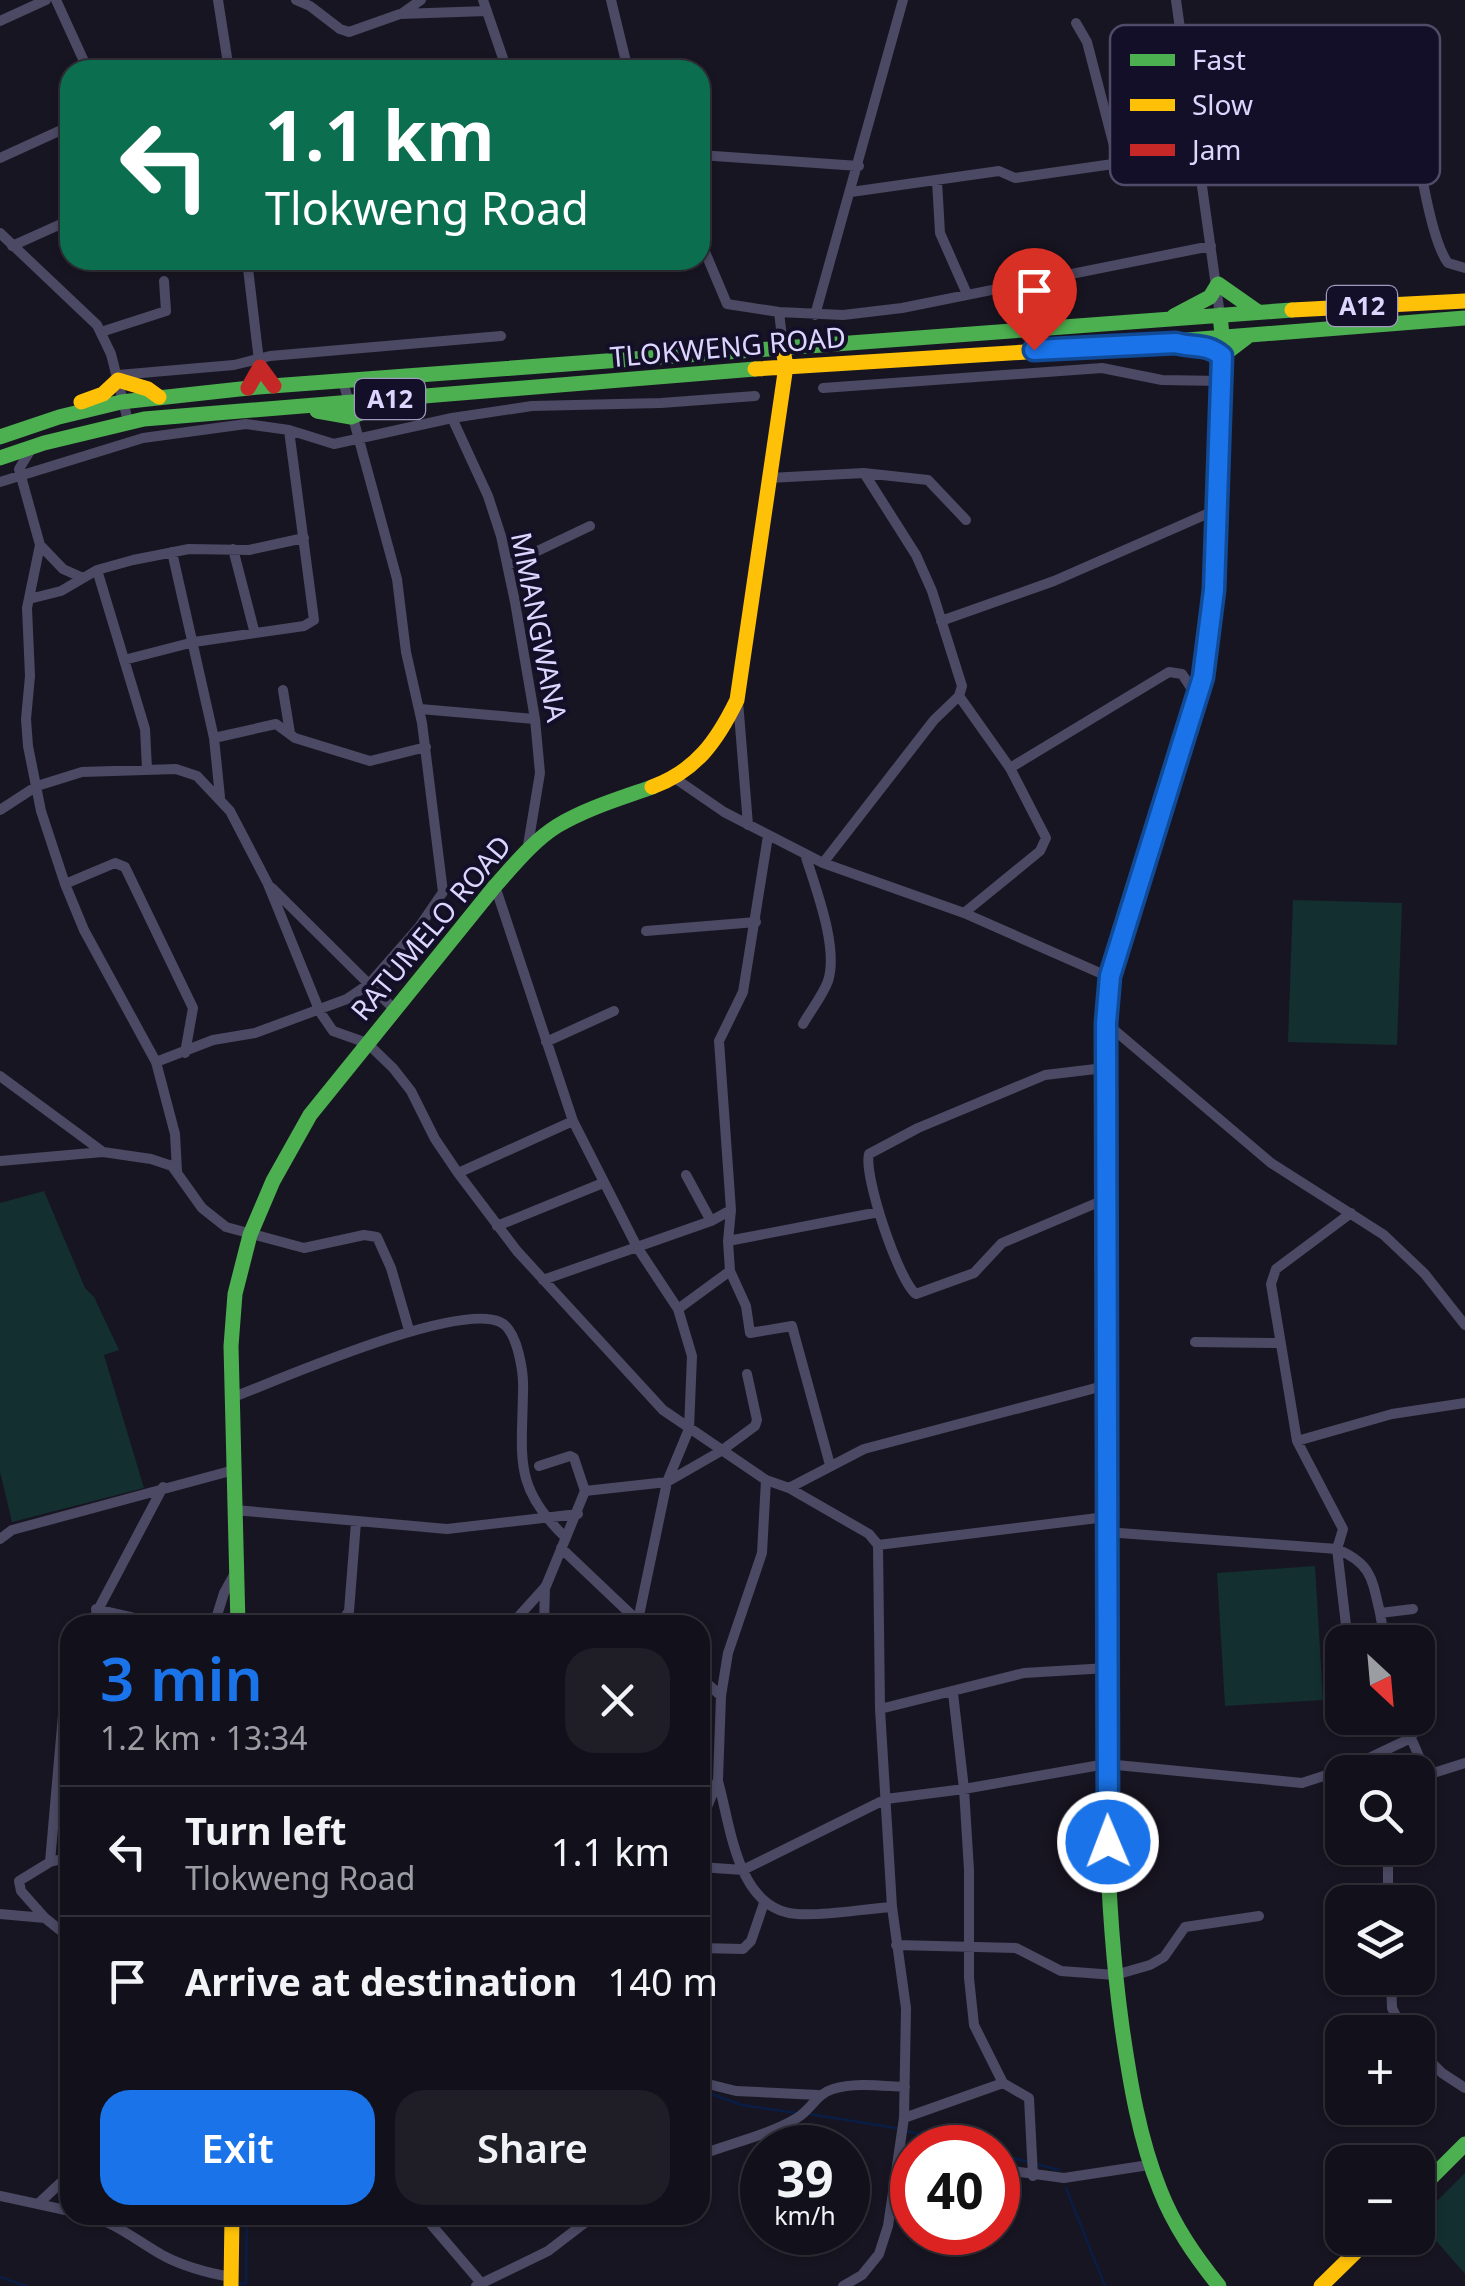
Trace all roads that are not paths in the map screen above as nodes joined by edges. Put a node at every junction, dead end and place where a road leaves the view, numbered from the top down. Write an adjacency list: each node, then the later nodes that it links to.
1 (46, 0): 11 (street)
2 (56, 0): 14 (street)
3 (218, 0): 15 (street)
4 (296, 0): 10 (street)
5 (421, 0): 10 (street)
6 (611, 0): 17 (street)
7 (904, 0): 23 (street)
8 (1176, 0): 13 (street)
9 (485, 6): 10 (street); 16 (street)
10 (400, 14)
11 (1, 19)
12 (1076, 23): 19 (street)
13 (1179, 25)
14 (83, 60)
15 (227, 60)
16 (504, 60)
17 (626, 60)
18 (60, 131): 21 (street)
19 (1110, 131)
20 (710, 156): 23 (street)
21 (0, 158)
22 (1110, 164): 24 (street)
23 (858, 166): 27 (street)
24 (937, 181): 27 (street); 37 (street)
25 (1202, 185): 31 (street)
26 (1425, 185): 33 (street)
27 (851, 192): 41 (street)
28 (60, 224): 30 (street)
29 (0, 234): 30 (street)
30 (12, 246): 45 (street)
31 (1211, 246): 36 (street); 37 (street)
32 (710, 264): 39 (street)
33 (1465, 268)
34 (248, 270): 52 (street)
35 (164, 281): 45 (street)
36 (1218, 284): 40 (street); 42 (street); 44 (street)
37 (967, 294): 41 (street)
38 (1465, 301): 40 (street, TLOKWENG ROAD / A12)
39 (779, 312): 41 (street); 50 (street)
40 (1258, 312): 42 (street, TLOKWENG ROAD / A12)
41 (815, 315)
42 (1220, 315): 44 (street, TLOKWENG ROAD / A12); 48 (street)
43 (1465, 318): 46 (street, TLOKWENG ROAD / A12)
44 (1170, 320): 50 (street, TLOKWENG ROAD / A12)
45 (101, 332): 54 (street)
46 (1267, 334): 48 (street, TLOKWENG ROAD / A12); 51 (street)
47 (501, 336): 52 (street)
48 (1223, 337): 49 (street, TLOKWENG ROAD / A12); 51 (street)
49 (1176, 343): 51 (street); 53 (street, TLOKWENG ROAD / A12)
50 (784, 346): 53 (street, RATUMELO ROAD); 55 (street, TLOKWENG ROAD / A12)
51 (1222, 356): 56 (street)
52 (260, 362): 54 (street); 57 (street); 58 (street)
53 (786, 366): 63 (street, TLOKWENG ROAD / A12); 74 (street, RATUMELO ROAD)
54 (118, 377): 61 (street); 62 (street); 64 (street)
55 (343, 381): 57 (street, TLOKWENG ROAD / A12); 63 (street)
56 (1221, 381): 59 (street); 76 (street)
57 (274, 386): 58 (street, TLOKWENG ROAD / A12)
58 (248, 388): 61 (street, TLOKWENG ROAD / A12)
59 (823, 388)
60 (755, 396): 65 (street)
61 (159, 397): 62 (street, TLOKWENG ROAD / A12)
62 (121, 402): 64 (street, TLOKWENG ROAD / A12); 66 (street)
63 (349, 409): 66 (street, TLOKWENG ROAD / A12); 69 (street)
64 (60, 417): 68 (street, TLOKWENG ROAD / A12)
65 (452, 418): 69 (street); 83 (street, MMANGWANA)
66 (128, 421): 70 (street, TLOKWENG ROAD / A12)
67 (289, 430): 69 (street); 72 (street); 79 (street)
68 (0, 437)
69 (358, 440): 95 (street)
70 (44, 444): 71 (street, TLOKWENG ROAD / A12); 72 (street)
71 (0, 461): 72 (street)
72 (20, 472): 75 (street); 80 (street)
73 (864, 473): 74 (street); 77 (street); 87 (street)
74 (769, 478): 94 (street, RATUMELO ROAD)
75 (0, 482)
76 (1216, 510): 87 (street); 93 (street)
77 (966, 520)
78 (590, 526): 83 (street)
79 (304, 538): 81 (street); 88 (street)
80 (40, 545): 85 (street); 86 (street)
81 (233, 549): 82 (street); 88 (street)
82 (172, 552): 84 (street); 89 (street)
83 (508, 565): 96 (street, MMANGWANA)
84 (97, 570): 85 (street); 90 (street)
85 (84, 578): 86 (street)
86 (29, 599): 105 (street)
87 (942, 621): 92 (street)
88 (254, 630): 89 (street)
89 (194, 642): 90 (street); 98 (street)
90 (124, 660): 102 (street)
91 (283, 690): 97 (street)
92 (959, 696): 101 (street); 112 (street)
93 (1197, 697): 101 (street); 119 (street)
94 (738, 700): 104 (street, RATUMELO ROAD); 108 (street)
95 (420, 709): 96 (street); 99 (street)
96 (536, 719): 110 (street, MMANGWANA)
97 (290, 734): 98 (street); 99 (street)
98 (214, 738): 100 (street)
99 (426, 747): 120 (street)
100 (218, 762): 103 (street); 106 (street)
101 (1010, 768): 116 (street)
102 (147, 769): 103 (street); 105 (street)
103 (192, 772): 106 (street)
104 (676, 780): 108 (street); 110 (street, RATUMELO ROAD)
105 (37, 786): 107 (street); 113 (street)
106 (220, 797): 114 (street)
107 (0, 810)
108 (748, 825): 109 (street)
109 (768, 836): 111 (street); 117 (street)
110 (527, 852): 115 (street, RATUMELO ROAD)
111 (804, 854): 112 (street); 125 (street)
112 (823, 863): 116 (street)
113 (65, 884): 128 (street); 129 (street)
114 (268, 884): 120 (street); 123 (street)
115 (495, 886): 121 (street, RATUMELO ROAD); 126 (street)
116 (964, 913): 119 (street)
117 (756, 922): 118 (street); 140 (street)
118 (646, 930)
119 (1110, 976): 124 (street)
120 (370, 984): 121 (street); 123 (street)
121 (395, 1010): 127 (street, RATUMELO ROAD)
122 (614, 1010): 126 (street)
123 (320, 1012): 127 (street); 128 (street)
124 (1106, 1023): 130 (street); 142 (street)
125 (803, 1024)
126 (546, 1042): 132 (street)
127 (367, 1043): 136 (street); 145 (street, RATUMELO ROAD)
128 (185, 1054): 129 (street)
129 (156, 1062): 135 (street)
130 (1104, 1068): 139 (street); 141 (street)
131 (0, 1076): 133 (street)
132 (572, 1121): 136 (street); 138 (street)
133 (103, 1152): 134 (street); 135 (street)
134 (0, 1164)
135 (177, 1171): 145 (street)
136 (458, 1174): 144 (street)
137 (686, 1175): 143 (street)
138 (602, 1183): 144 (street); 147 (street)
139 (1106, 1200): 141 (street); 156 (street)
140 (731, 1210): 143 (street); 146 (street)
141 (879, 1212): 146 (street)
142 (1350, 1213): 151 (street); 154 (street)
143 (711, 1221): 147 (street)
144 (497, 1226): 149 (street)
145 (250, 1235): 152 (street); 157 (street, RATUMELO ROAD)
146 (728, 1241): 148 (street)
147 (637, 1247): 149 (street); 150 (street)
148 (730, 1271): 150 (street); 162 (street)
149 (543, 1280): 159 (street)
150 (678, 1310): 159 (street)
151 (1465, 1325)
152 (409, 1330): 157 (street); 172 (street)
153 (1195, 1342): 154 (street)
154 (1280, 1343): 160 (street)
155 (747, 1374): 161 (street)
156 (1107, 1384): 162 (street); 174 (street)
157 (231, 1398): 164 (street, RATUMELO ROAD)
158 (1465, 1403): 160 (street)
159 (688, 1430): 161 (street); 166 (street)
160 (1297, 1441): 179 (street)
161 (721, 1451): 165 (street); 166 (street)
162 (830, 1465): 168 (street)
163 (539, 1466): 169 (street)
164 (234, 1470): 167 (street); 170 (street, RATUMELO ROAD)
165 (766, 1480): 168 (street); 199 (street)
166 (668, 1482): 169 (street); 193 (street)
167 (163, 1488): 175 (street); 182 (street)
168 (789, 1488): 178 (street)
169 (585, 1491): 171 (street)
170 (235, 1510): 173 (street); 180 (street, RATUMELO ROAD)
171 (578, 1514): 172 (street); 177 (street)
172 (544, 1517): 173 (street); 177 (street)
173 (356, 1522): 189 (street)
174 (1106, 1525): 178 (street); 179 (street); 196 (street)
175 (6, 1528): 176 (street)
176 (0, 1539)
177 (564, 1543): 181 (street); 192 (street)
178 (878, 1545): 200 (street)
179 (1337, 1550): 184 (street); 194 (street)
180 (235, 1574): 187 (street); 188 (street, RATUMELO ROAD)
181 (546, 1586): 190 (street); 191 (street)
182 (96, 1609): 185 (street); 186 (street)
183 (1413, 1609): 184 (street)
184 (1380, 1613): 195 (street)
185 (94, 1615)
186 (115, 1615)
187 (217, 1615)
188 (237, 1615)
189 (347, 1615)
190 (521, 1615)
191 (545, 1615)
192 (631, 1615)
193 (641, 1615)
194 (1346, 1625)
195 (1382, 1625)
196 (1108, 1668): 198 (street); 207 (street)
197 (710, 1686): 199 (street)
198 (953, 1693): 200 (street); 210 (street)
199 (720, 1696): 209 (street)
200 (880, 1709): 211 (street)
201 (1406, 1735): 203 (street)
202 (1412, 1735): 203 (street)
203 (1411, 1738): 205 (street); 207 (street)
204 (60, 1749): 214 (street)
205 (1418, 1755)
206 (1465, 1762): 208 (street)
207 (1106, 1764): 210 (street); 226 (street)
208 (1435, 1772)
209 (718, 1780): 212 (street); 216 (street)
210 (964, 1790): 211 (street); 225 (street)
211 (886, 1799): 216 (street); 218 (street)
212 (710, 1800)
213 (60, 1860): 214 (street)
214 (50, 1862): 221 (street)
215 (710, 1868): 216 (street)
216 (743, 1870): 217 (street)
217 (764, 1904): 218 (street); 224 (street)
218 (892, 1907): 223 (street)
219 (0, 1914): 221 (street)
220 (1259, 1916): 226 (street)
221 (44, 1918): 222 (street)
222 (60, 1930)
223 (896, 1945): 225 (street); 230 (street)
224 (710, 1948)
225 (969, 1948): 226 (street); 228 (street)
226 (1114, 1976): 237 (street)
227 (1435, 2066): 231 (street)
228 (1004, 2082): 233 (street); 239 (street)
229 (710, 2085): 232 (street)
230 (905, 2087): 232 (street); 233 (street)
231 (1465, 2088)
232 (818, 2095): 236 (street)
233 (904, 2118): 234 (street)
234 (903, 2125)
235 (1465, 2144): 240 (street)
236 (710, 2152)
237 (1148, 2165): 239 (street); 255 (street)
238 (1020, 2169): 239 (street)
239 (1033, 2169)
240 (1435, 2174)
241 (60, 2183): 243 (street)
242 (0, 2196): 243 (street)
243 (38, 2204): 244 (street)
244 (60, 2209)
245 (890, 2212): 254 (street)
246 (110, 2225): 251 (street)
247 (232, 2225): 251 (street)
248 (431, 2225): 253 (street)
249 (583, 2225): 252 (street)
250 (1353, 2255): 256 (street)
251 (231, 2282)
252 (500, 2282): 253 (street)
253 (479, 2285)
254 (843, 2286)
255 (1219, 2286)
256 (1321, 2286)

